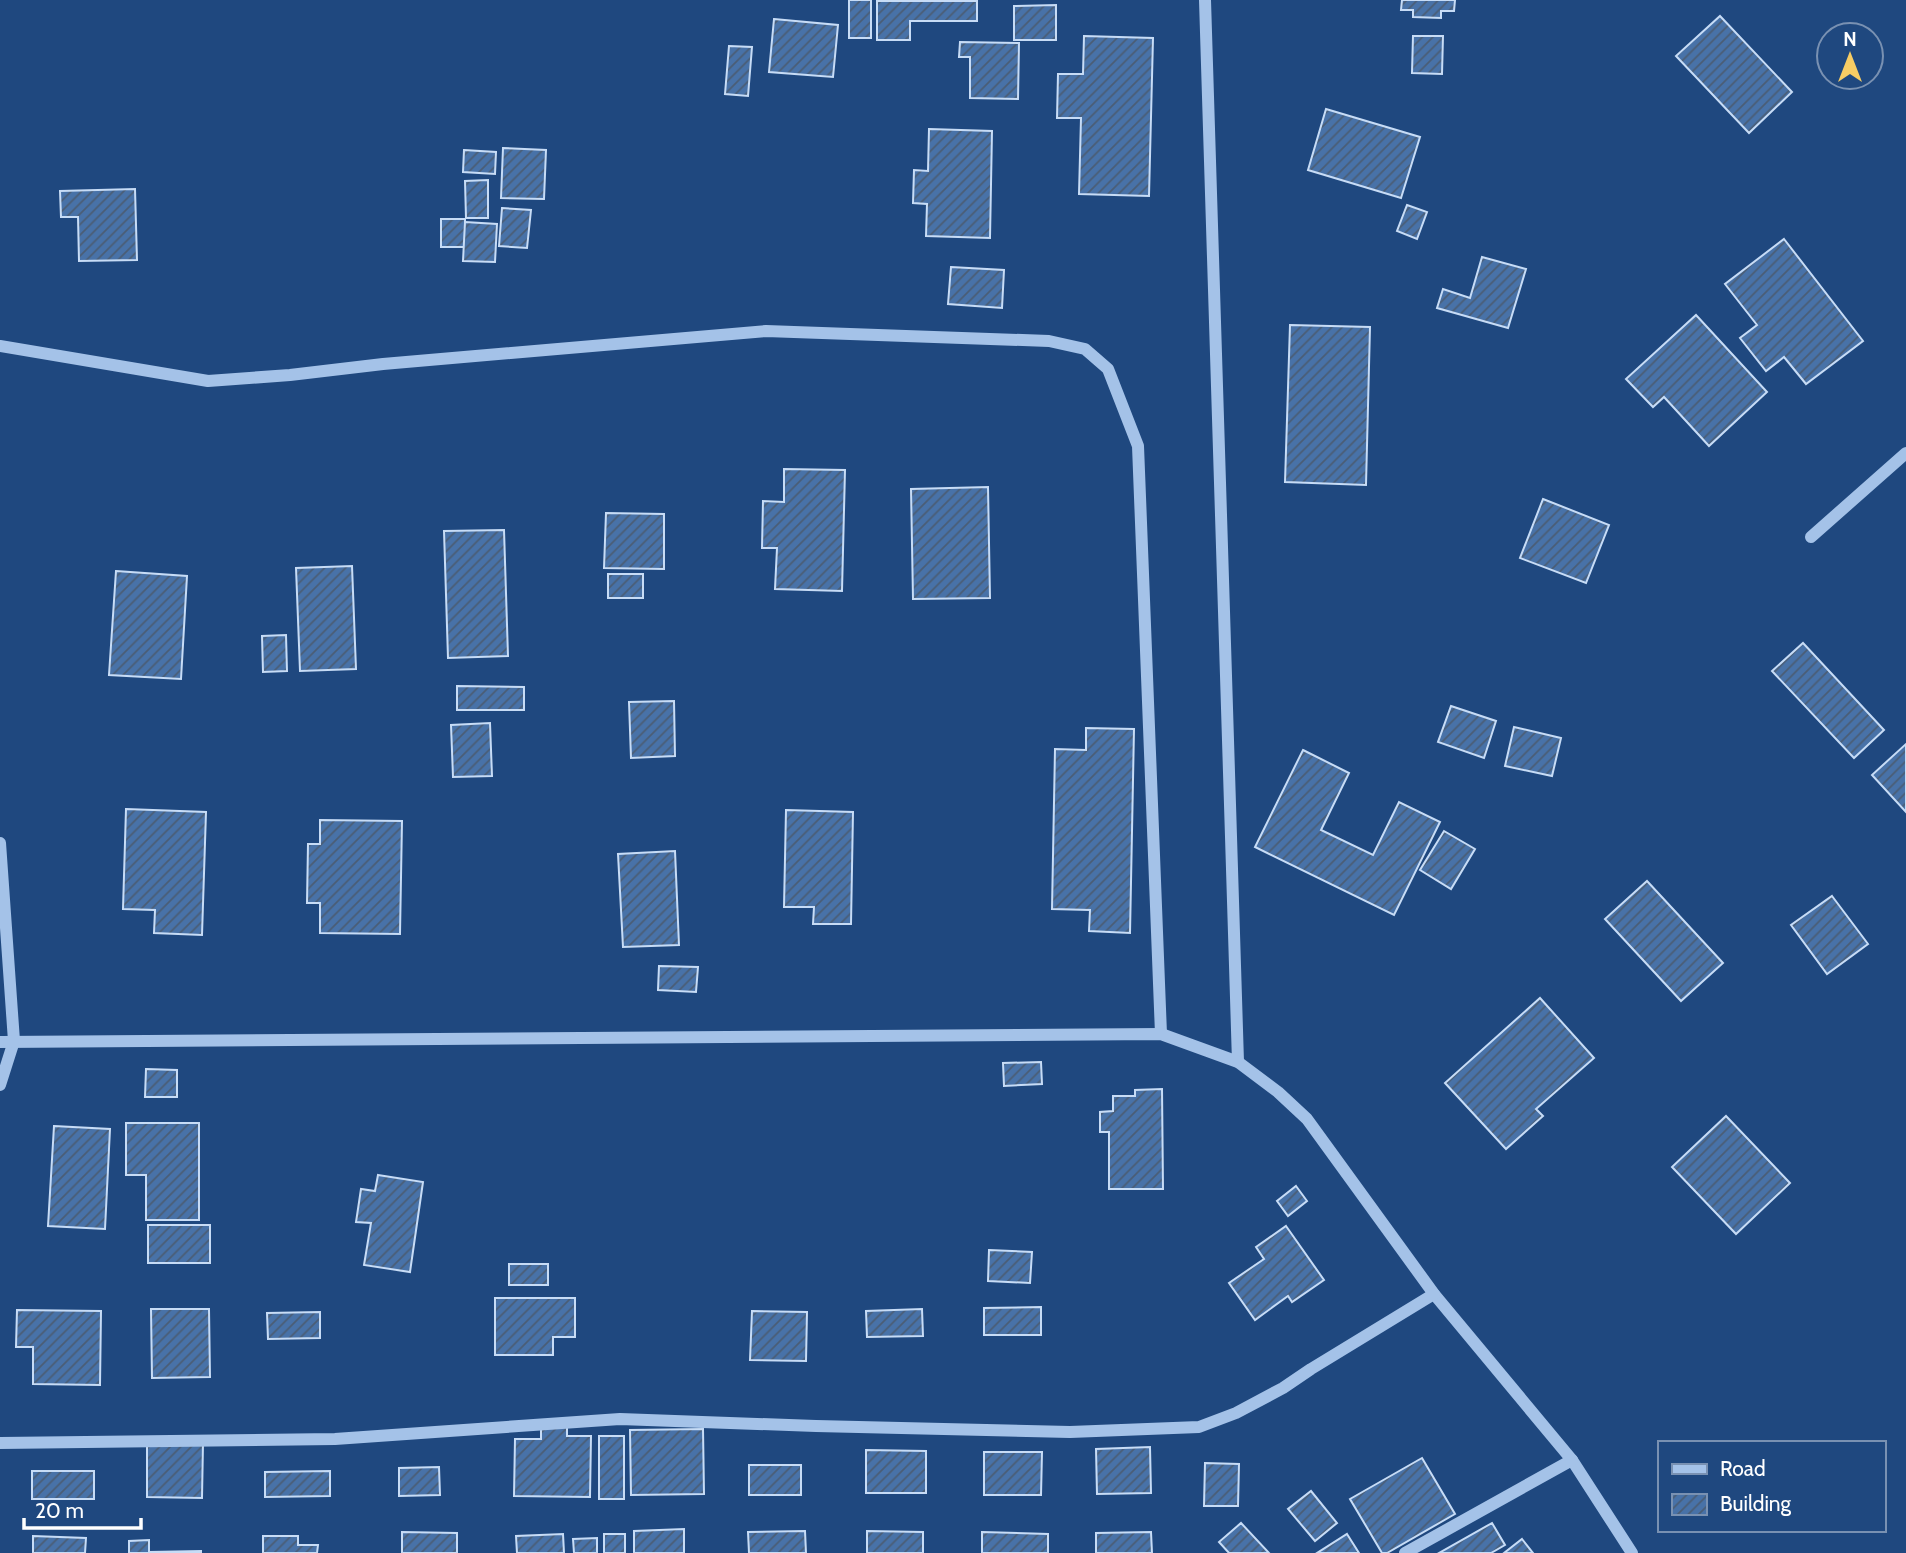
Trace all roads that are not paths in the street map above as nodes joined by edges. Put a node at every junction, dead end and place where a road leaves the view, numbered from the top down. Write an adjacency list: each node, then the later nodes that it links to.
1 (1205, 0): 9 (street)
2 (0, 346): 6 (street)
3 (1906, 453): 4 (street)
4 (1811, 537)
5 (0, 844): 7 (street)
6 (1161, 1034): 7 (street); 9 (street)
7 (14, 1041): 8 (street); 10 (street)
8 (0, 1042)
9 (1238, 1062): 11 (street)
10 (0, 1085)
11 (1434, 1294): 12 (street); 13 (street)
12 (0, 1443)
13 (1572, 1460): 14 (street); 15 (street)
14 (1405, 1553)
15 (1632, 1553)

